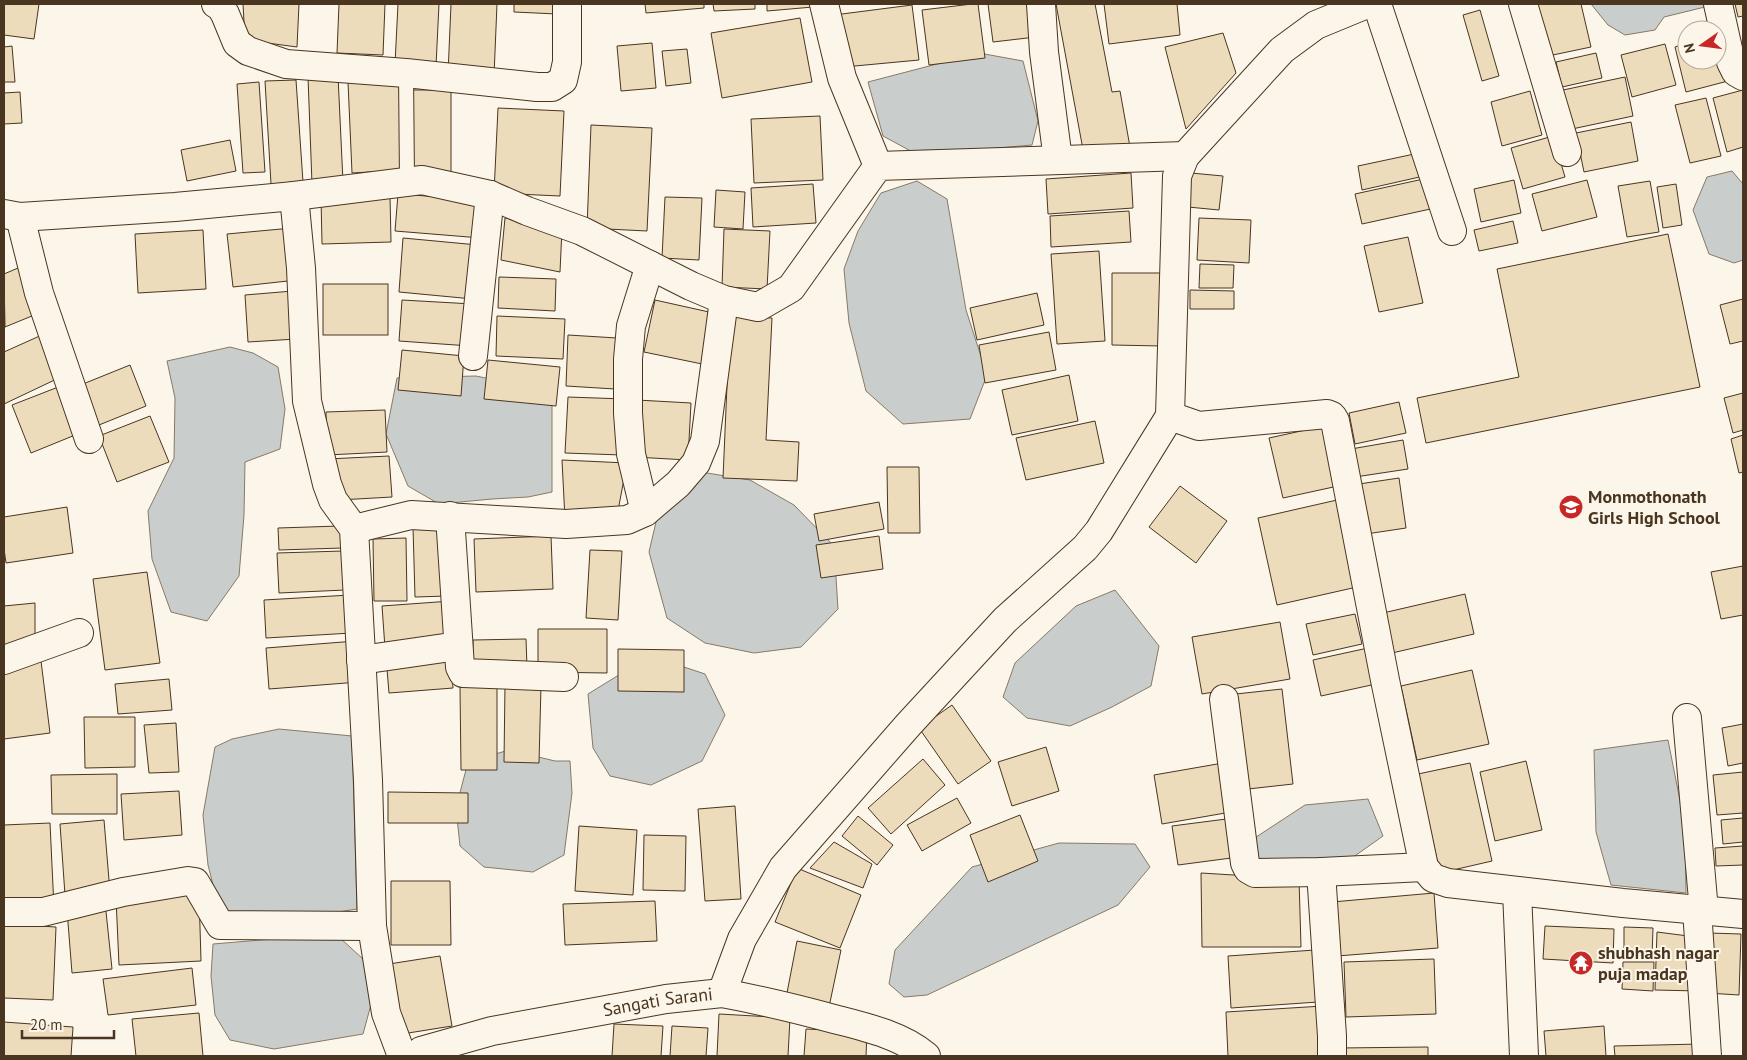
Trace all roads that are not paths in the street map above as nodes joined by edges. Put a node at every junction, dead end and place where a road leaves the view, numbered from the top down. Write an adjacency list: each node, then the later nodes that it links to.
1 (216, 4): 9 (street)
2 (567, 4): 9 (street)
3 (824, 4): 14 (street)
4 (1041, 4): 13 (street)
5 (1367, 4): 12 (street)
6 (1377, 4): 19 (street)
7 (1523, 4): 11 (street)
8 (1718, 4): 10 (street)
9 (406, 73): 15 (lane)
10 (1743, 76)
11 (1567, 152)
12 (1184, 156): 13 (street); 23 (street)
13 (1058, 160): 14 (street)
14 (878, 166): 21 (street)
15 (407, 181): 16 (street); 17 (street)
16 (490, 195): 20 (street); 22 (street)
17 (294, 196): 18 (street); 27 (street)
18 (12, 215): 24 (street)
19 (1452, 232)
20 (650, 265): 21 (street); 25 (street)
21 (724, 300): 25 (street)
22 (473, 356)
23 (1170, 416): 35 (street); 42 (street)
24 (89, 439)
25 (645, 512): 26 (street)
26 (450, 516): 27 (street); 29 (street)
27 (354, 529): 31 (street)
28 (79, 633): 30 (street)
29 (458, 646): 31 (street); 32 (street)
30 (4, 660)
31 (361, 660): 41 (street)
32 (564, 677)
33 (1224, 699): 36 (street)
34 (1687, 718): 38 (street)
35 (1424, 867): 36 (street); 37 (street)
36 (1321, 872): 46 (street)
37 (1517, 891): 38 (street); 47 (street)
38 (1701, 910): 40 (street); 48 (street)
39 (4, 912): 41 (street)
40 (1743, 914)
41 (372, 926): 43 (street)
42 (722, 993): 44 (street, Sangati Sarani); 45 (street, Sangati Sarani)
43 (402, 1056)
44 (414, 1056)
45 (926, 1056)
46 (1332, 1056)
47 (1524, 1056)
48 (1707, 1056)

